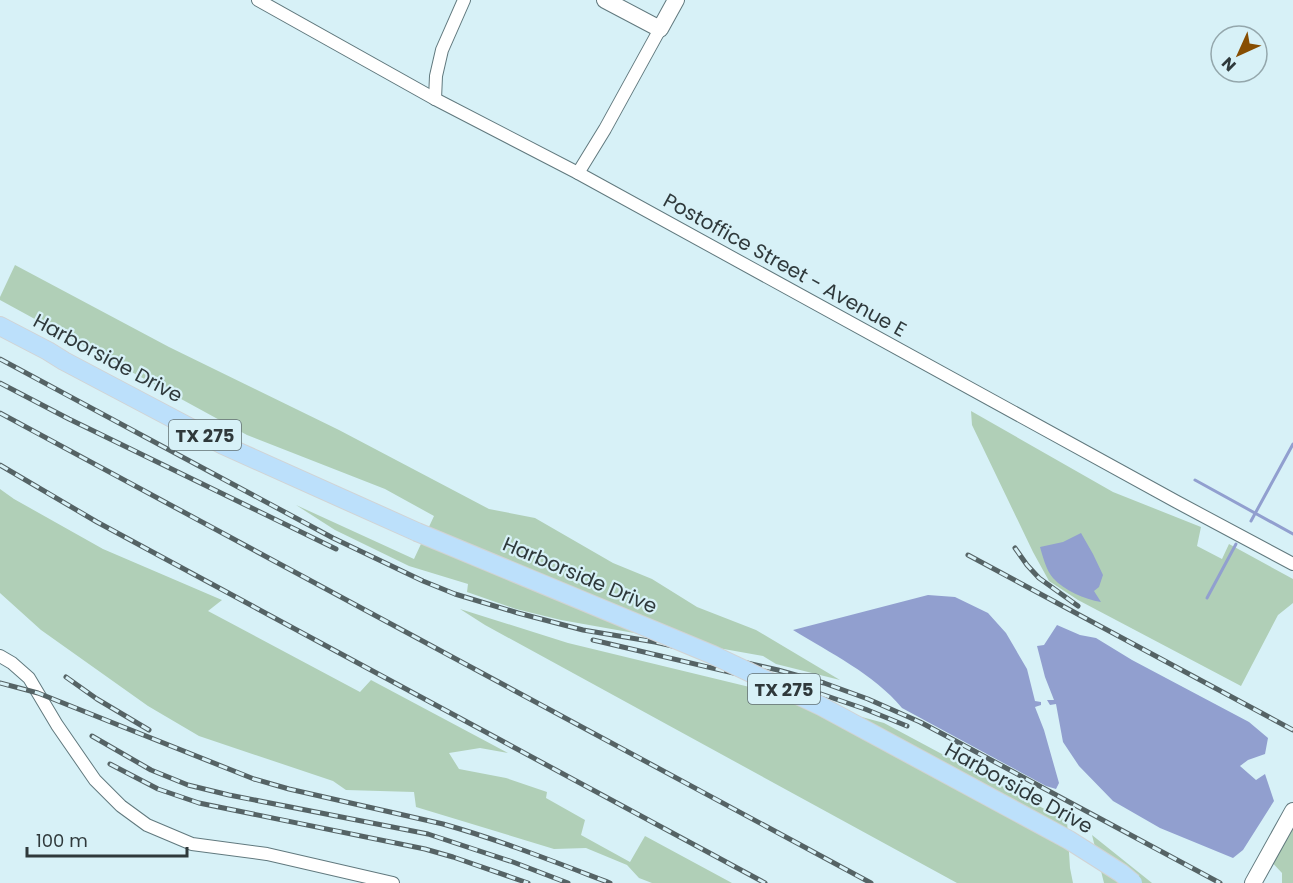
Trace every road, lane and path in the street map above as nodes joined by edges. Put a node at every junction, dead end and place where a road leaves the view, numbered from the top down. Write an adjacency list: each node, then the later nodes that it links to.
1 (258, 0): 6 (street, Postoffice Street - Avenue E)
2 (464, 0): 6 (street)
3 (605, 0): 5 (street)
4 (676, 0): 5 (street)
5 (660, 29): 7 (street)
6 (435, 99): 7 (street, Postoffice Street - Avenue E)
7 (578, 173): 9 (street, Postoffice Street - Avenue E)
8 (0, 326): 13 (main road, Harborside Drive / TX 275, bridge)
9 (1293, 564)
10 (0, 656): 12 (street)
11 (1293, 811): 14 (street)
12 (393, 883)
13 (1133, 883)
14 (1253, 883)

